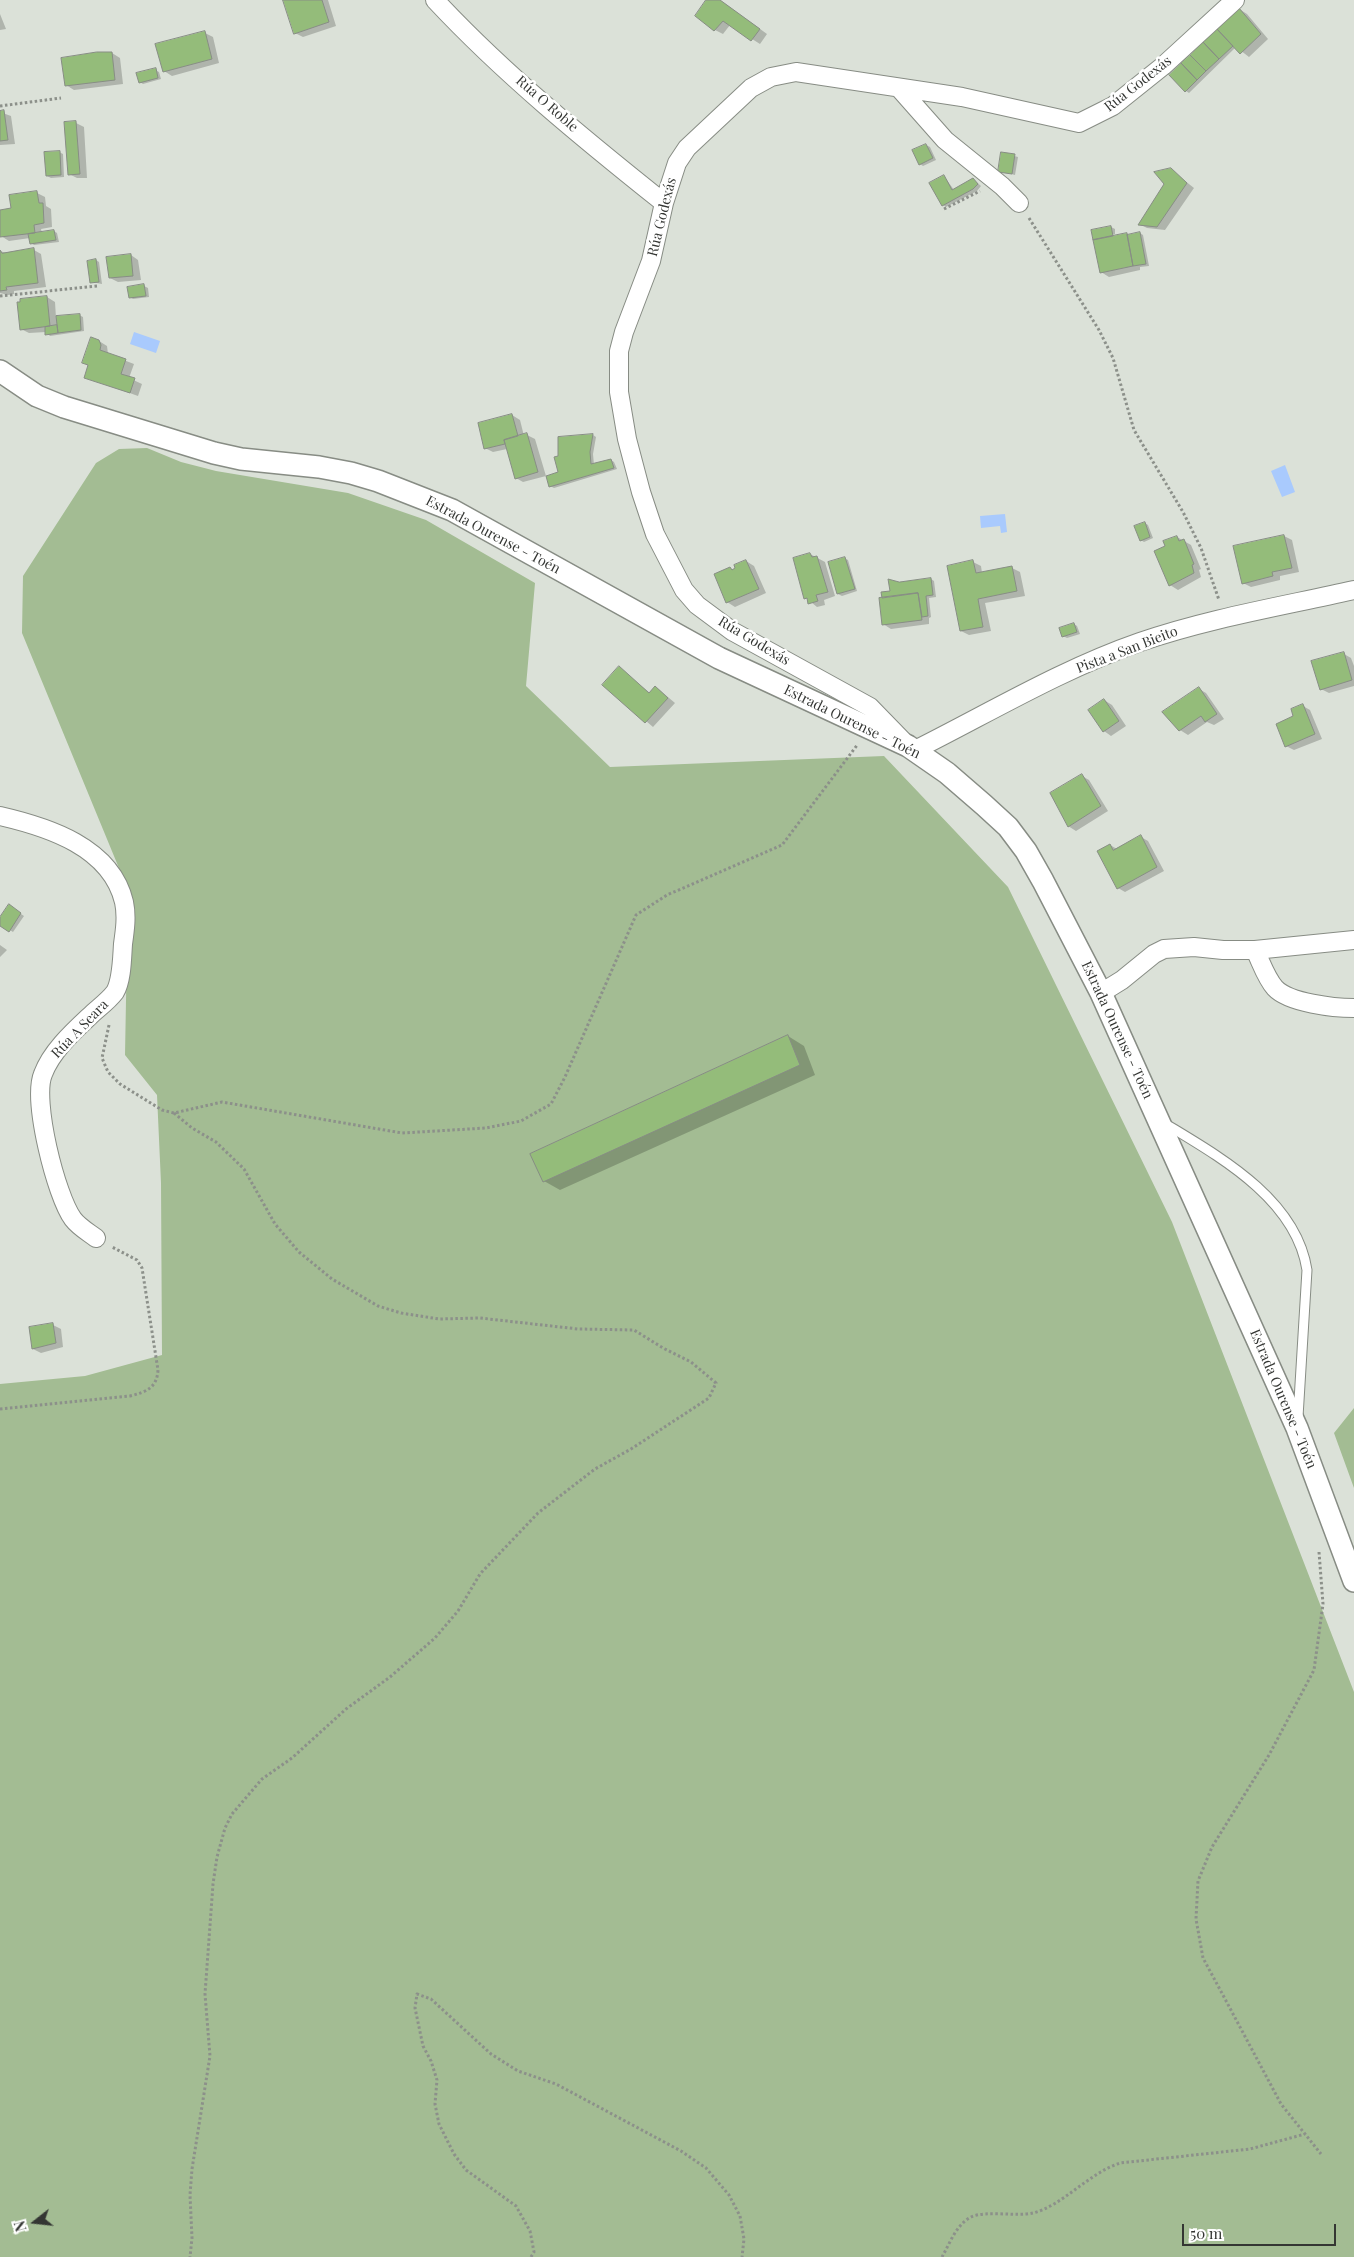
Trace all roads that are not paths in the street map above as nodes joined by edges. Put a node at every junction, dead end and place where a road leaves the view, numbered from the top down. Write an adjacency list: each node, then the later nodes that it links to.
1 (434, 0): 4 (street, Rúa O Roble)
2 (1235, 0): 3 (street, Rúa Godexás)
3 (899, 88): 4 (street, Rúa Godexás); 5 (street)
4 (664, 203): 8 (street, Rúa Godexás)
5 (1019, 203)
6 (0, 371): 8 (street, Estrada Ourense - Toén)
7 (1354, 590): 8 (street, Pista a San Bieito)
8 (911, 748): 12 (street, Estrada Ourense - Toén)
9 (0, 816): 15 (street, Rúa A Seara)
10 (1354, 940): 11 (street)
11 (1255, 950): 12 (street); 13 (street)
12 (1101, 993): 14 (street, Estrada Ourense - Toén)
13 (1354, 1008)
14 (1159, 1120): 16 (street, Estrada Ourense - Toén); 16 (lane)
15 (96, 1238)
16 (1297, 1428): 17 (street, Estrada Ourense - Toén)
17 (1354, 1581)

